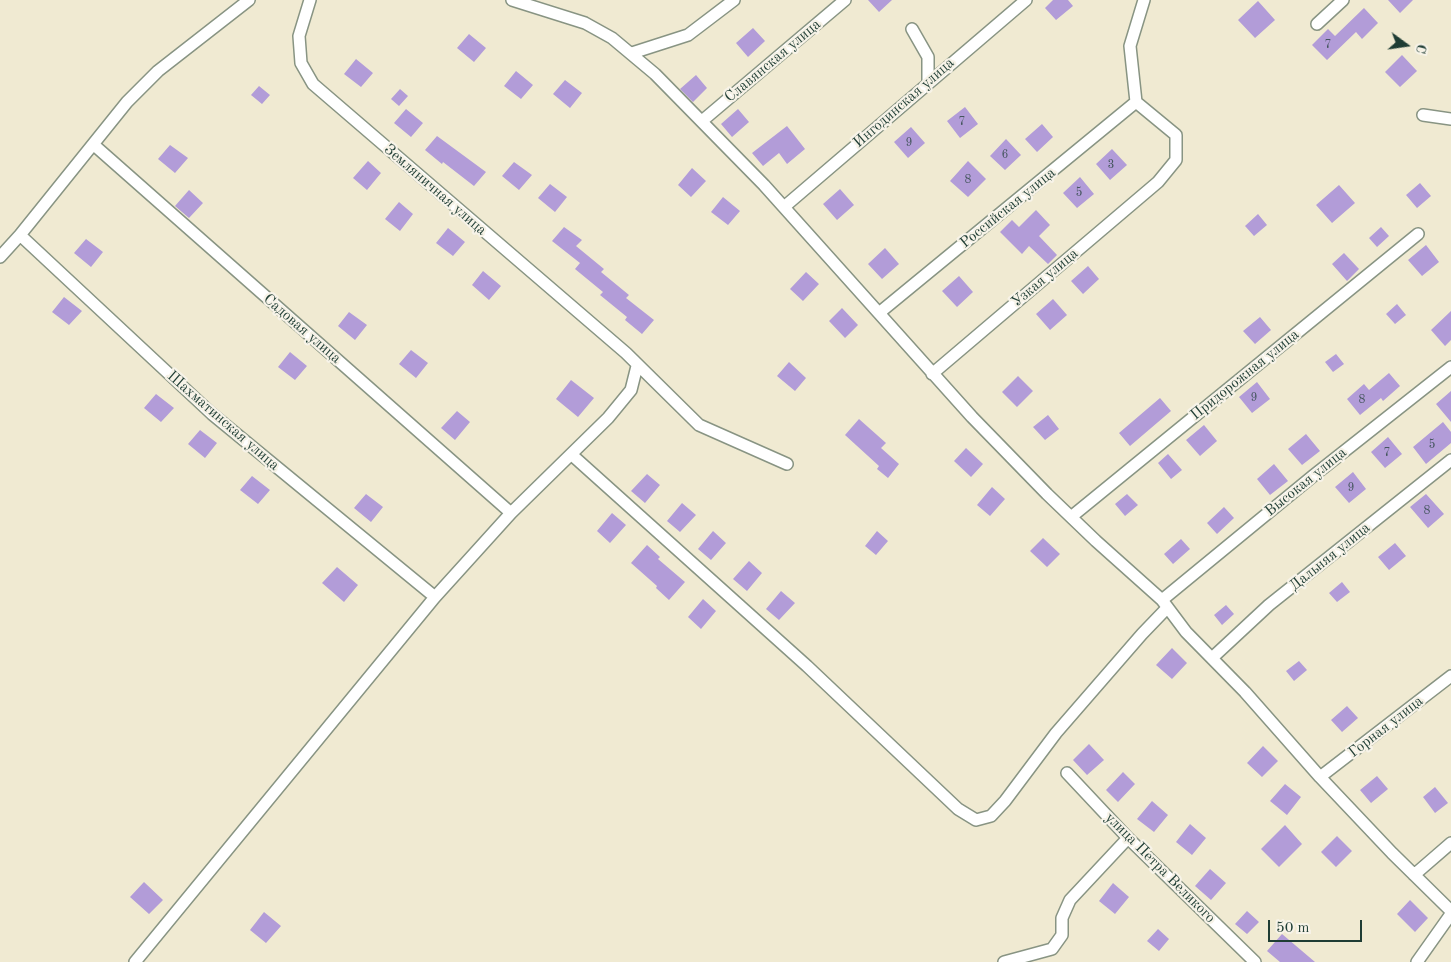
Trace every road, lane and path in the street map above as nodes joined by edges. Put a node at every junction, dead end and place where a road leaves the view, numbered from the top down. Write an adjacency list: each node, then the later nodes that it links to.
1 (249, 0): 19 (street)
2 (310, 0): 25 (street, Земляничная улица)
3 (512, 0): 10 (street)
4 (537, 0): 10 (street)
5 (734, 0): 13 (street)
6 (845, 0): 18 (street, Славянская улица)
7 (1026, 0): 14 (street, Ингодинская улица)
8 (1144, 0): 15 (street)
9 (1343, 0): 11 (street)
10 (544, 10): 13 (street)
11 (1317, 24)
12 (912, 29): 14 (street)
13 (632, 53): 18 (street)
14 (928, 82): 20 (street, Ингодинская улица)
15 (1136, 102): 24 (street, Российская улица); 27 (street, Узкая улица)
16 (1423, 115): 17 (street)
17 (1451, 119)
18 (702, 121): 20 (street)
19 (94, 145): 22 (street); 31 (street, Садовая улица)
20 (784, 207): 24 (street)
21 (1418, 234): 32 (street, Придорожная улица)
22 (20, 235): 23 (street); 33 (street, Шахматинская улица)
23 (0, 257)
24 (879, 314): 27 (street)
25 (637, 366): 28 (street); 30 (street, Земляничная улица)
26 (1451, 367): 34 (street, Высокая улица)
27 (932, 374): 32 (street)
28 (572, 455): 31 (street); 34 (street, Высокая улица)
29 (1451, 460): 35 (street, Дальняя улица)
30 (787, 464)
31 (511, 513): 33 (street)
32 (1071, 517): 34 (street)
33 (435, 597): 43 (street)
34 (1165, 604): 35 (street)
35 (1212, 658): 38 (street)
36 (1451, 676): 38 (street, Горная улица)
37 (1067, 773): 39 (street, улица Петра Великого)
38 (1320, 777): 41 (street)
39 (1128, 838): 44 (street); 45 (street, улица Петра Великого)
40 (1451, 843): 41 (street)
41 (1414, 875): 42 (street)
42 (1451, 912): 46 (street)
43 (135, 962)
44 (1004, 962)
45 (1254, 962)
46 (1416, 962)

